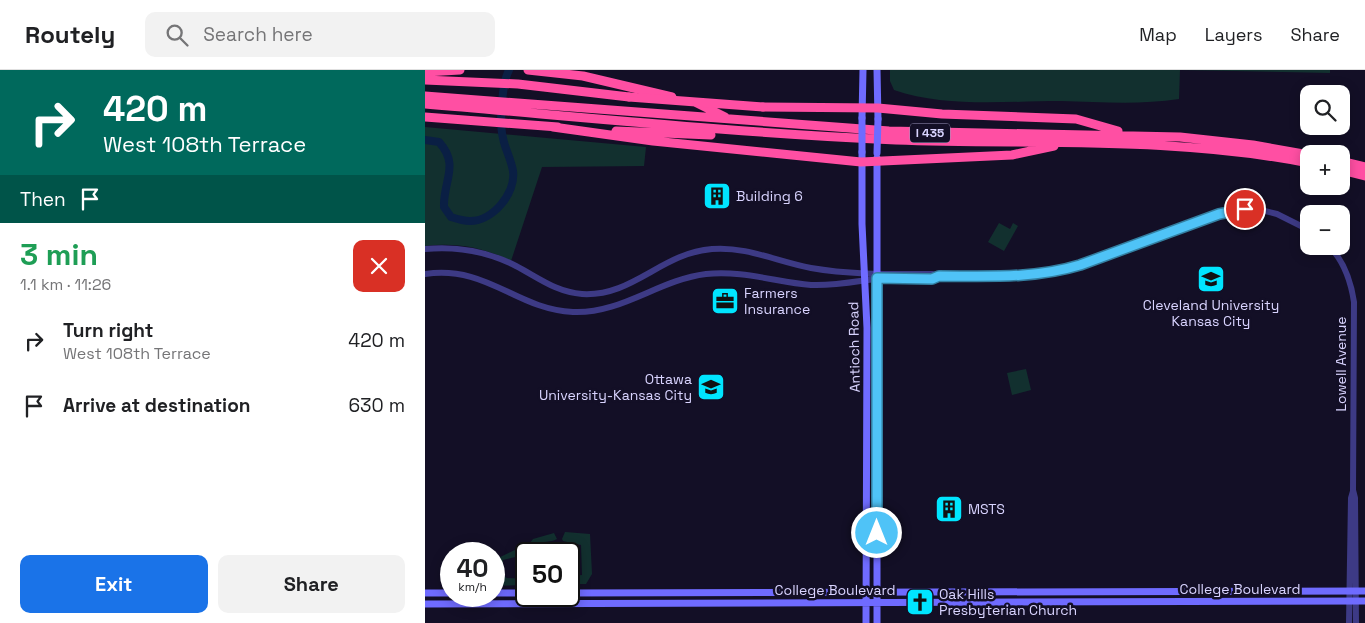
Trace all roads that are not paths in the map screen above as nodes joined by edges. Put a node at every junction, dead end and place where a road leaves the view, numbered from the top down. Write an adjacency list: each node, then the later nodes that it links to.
1 (460, 70): 5 (highway)
2 (528, 70): 16 (highway)
3 (863, 70): 13 (main road, Antioch Road)
4 (877, 70): 14 (main road, Antioch Road)
5 (425, 72)
6 (425, 80): 7 (highway)
7 (470, 82): 8 (highway); 13 (highway, bridge)
8 (425, 86)
9 (425, 96): 11 (highway, I 435)
10 (425, 104): 11 (highway, I 435)
11 (468, 104): 12 (highway, I 435)
12 (525, 108): 16 (highway, I 435); 18 (highway, I 435)
13 (862, 108): 14 (highway); 23 (main road, Antioch Road, bridge)
14 (878, 108): 19 (highway); 22 (main road, Antioch Road, bridge)
15 (425, 117): 17 (highway)
16 (730, 120): 19 (highway, I 435)
17 (553, 127): 18 (highway); 23 (highway)
18 (741, 132): 20 (highway, I 435)
19 (1130, 134): 21 (highway, I 435)
20 (1071, 142): 22 (highway); 24 (highway, I 435)
21 (1300, 153)
22 (877, 157): 23 (highway); 33 (main road, Antioch Road)
23 (861, 162): 34 (main road, Antioch Road)
24 (1300, 162)
25 (1350, 164): 26 (highway)
26 (1365, 167)
27 (1350, 172): 28 (highway)
28 (1365, 176)
29 (1300, 226): 33 (street)
30 (425, 249): 34 (street)
31 (1336, 255): 39 (street, Lowell Avenue)
32 (425, 274): 34 (street)
33 (877, 276): 34 (street); 37 (main road, Antioch Road)
34 (864, 277): 35 (main road, Antioch Road)
35 (867, 427): 36 (main road, Antioch Road); 37 (main road)
36 (867, 449): 38 (main road); 41 (main road, Antioch Road)
37 (876, 449): 38 (main road, Antioch Road)
38 (877, 470): 42 (main road, Antioch Road)
39 (1353, 591): 40 (main road, College Boulevard); 42 (main road, College Boulevard); 46 (street, Lowell Avenue)
40 (1365, 591)
41 (866, 592): 42 (main road, College Boulevard); 45 (main road, College Boulevard); 48 (main road, Antioch Road)
42 (877, 592): 49 (main road, Antioch Road)
43 (425, 593): 44 (main road)
44 (440, 593)
45 (580, 593)
46 (1353, 601): 47 (main road, College Boulevard); 49 (main road, College Boulevard); 53 (street, Lowell Avenue); 54 (street, Lowell Avenue)
47 (1365, 601)
48 (866, 602): 49 (main road, College Boulevard); 50 (main road, College Boulevard); 51 (main road, Antioch Road)
49 (877, 602): 52 (main road, Antioch Road)
50 (425, 604)
51 (866, 623)
52 (877, 623)
53 (1349, 623)
54 (1356, 623)

